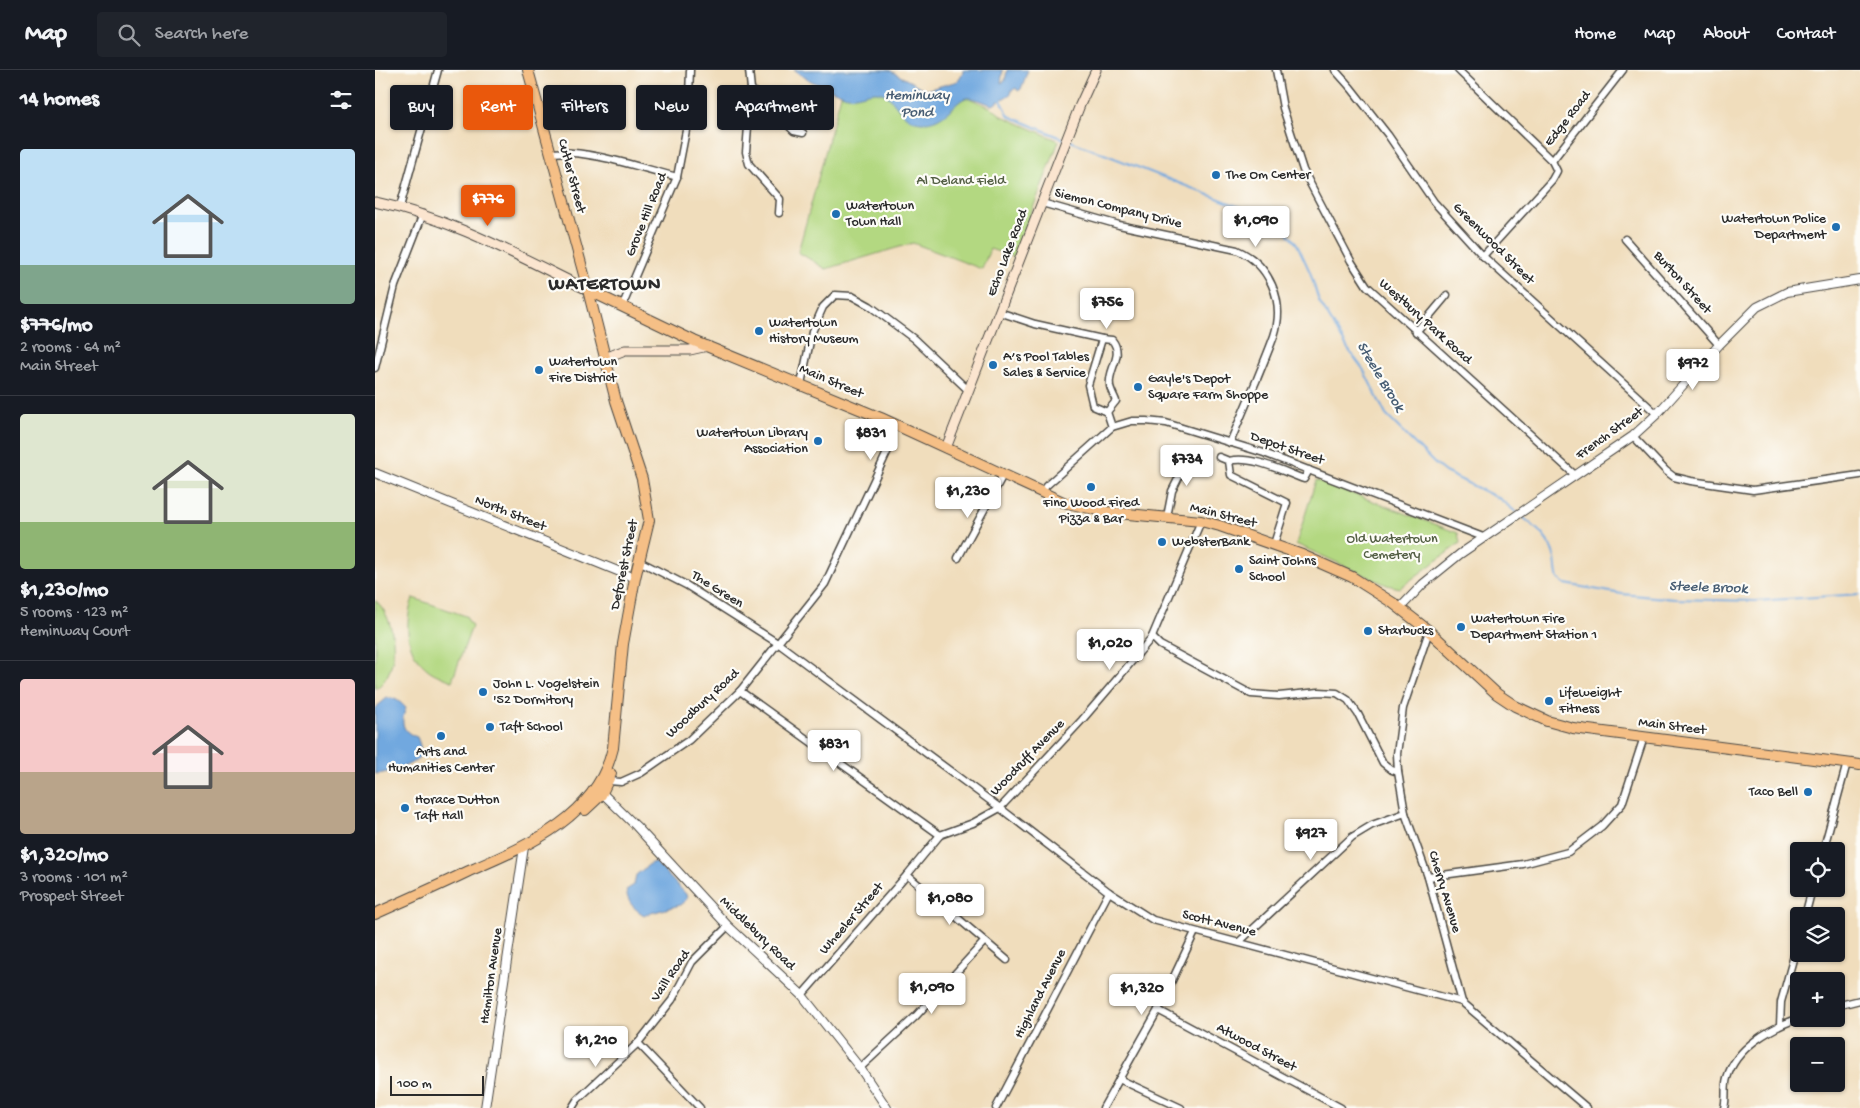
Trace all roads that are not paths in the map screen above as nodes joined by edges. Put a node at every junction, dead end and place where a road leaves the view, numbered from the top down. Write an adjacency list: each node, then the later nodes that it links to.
1 (438, 70): 19 (street)
2 (528, 70): 14 (main road, Cutler Street)
3 (690, 70): 16 (street, Grove Hill Road)
4 (749, 70): 10 (street)
5 (1096, 70): 18 (main road, Echo Lake Road)
6 (1276, 70): 29 (street, Westbury Park Road)
7 (1335, 70): 23 (street, Greenwood Street)
8 (1458, 70): 15 (street)
9 (1623, 70): 15 (street, Edge Road)
10 (751, 85)
11 (748, 130): 20 (street)
12 (793, 130): 13 (street)
13 (803, 133)
14 (551, 153): 16 (street); 25 (main road, Cutler Street)
15 (1552, 161): 23 (street)
16 (677, 177): 27 (street, Grove Hill Road)
17 (375, 202): 19 (main road, Main Street)
18 (1042, 203): 28 (main road, Echo Lake Road); 42 (street, Siemon Company Drive)
19 (400, 207): 21 (main road, Main Street)
20 (779, 213)
21 (423, 214): 25 (main road, Main Street); 31 (street)
22 (1625, 239): 32 (street, Burton Street)
23 (1483, 256): 39 (street, Greenwood Street)
24 (1860, 280): 32 (street, French Street)
25 (588, 290): 27 (main road, Main Street); 34 (main road, Deforest Street)
26 (1447, 295): 29 (street)
27 (622, 307): 33 (main road, Main Street)
28 (999, 312): 30 (street); 37 (main road, Echo Lake Road)
29 (1416, 332): 51 (street, Westbury Park Road)
30 (1102, 339): 38 (street); 38 (street)
31 (378, 342): 35 (street)
32 (1719, 345): 39 (street, French Street)
33 (708, 346): 34 (main road); 36 (main road, Main Street)
34 (605, 358): 59 (main road, Deforest Street)
35 (375, 368)
36 (801, 384): 37 (street); 44 (main road, Main Street)
37 (968, 390): 44 (main road, Echo Lake Road)
38 (1107, 412): 40 (street)
39 (1657, 414): 41 (street, French Street)
40 (1112, 427): 42 (street, Depot Street); 53 (street, Depot Street)
41 (1633, 436): 51 (street, French Street); 52 (street)
42 (1230, 443): 48 (street, Depot Street)
43 (891, 444): 64 (street, Woodbury Road)
44 (946, 448): 50 (main road, Main Street)
45 (1192, 452): 54 (street)
46 (1219, 457): 47 (street)
47 (1229, 461): 48 (street); 57 (street)
48 (1309, 470): 56 (street, Depot Street)
49 (375, 473): 60 (street, North Street)
50 (1003, 474): 53 (main road, Main Street); 58 (street)
51 (1575, 475): 56 (street, French Street)
52 (1860, 475)
53 (1041, 492): 54 (main road, Main Street)
54 (1167, 517): 55 (main road, Main Street)
55 (1201, 522): 57 (main road, Main Street); 63 (street, Woodruff Avenue)
56 (1483, 537): 61 (street, French Street)
57 (1274, 544): 61 (main road, Main Street)
58 (958, 558)
59 (639, 561): 60 (main road, Deforest Street); 64 (street, The Green)
60 (635, 578): 67 (main road, Deforest Street)
61 (1400, 608): 62 (main road, Main Street)
62 (1429, 631): 66 (main road, Main Street); 70 (street, Cherry Avenue)
63 (1152, 637): 70 (street); 73 (street, Woodruff Avenue)
64 (779, 644): 65 (street, Woodbury Road); 73 (street, Woodruff Avenue)
65 (740, 691): 71 (street, Woodbury Road); 75 (street)
66 (1644, 737): 68 (main road, Main Street); 79 (street)
67 (610, 763): 71 (main road); 72 (main road)
68 (1847, 763): 69 (main road, Main Street); 76 (street)
69 (1860, 765)
70 (1398, 772): 74 (street, Cherry Avenue)
71 (609, 782): 72 (main road)
72 (599, 791): 77 (main road); 82 (street, Middlebury Road)
73 (999, 808): 75 (street); 80 (street, Scott Avenue)
74 (1405, 813): 79 (street, Cherry Avenue); 85 (street)
75 (940, 835): 78 (street, Wheeler Street)
76 (1825, 842)
77 (524, 847): 81 (main road); 98 (street, Hamilton Avenue)
78 (907, 875): 84 (street); 88 (street, Wheeler Street)
79 (1428, 877): 90 (street, Cherry Avenue)
80 (1109, 892): 83 (street, Scott Avenue); 102 (street, Highland Avenue)
81 (375, 914)
82 (728, 926): 88 (street, Middlebury Road); 95 (street, Vaill Road)
83 (1195, 932): 85 (street, Scott Avenue); 92 (street)
84 (984, 942): 86 (street); 96 (street)
85 (1239, 942): 90 (street, Scott Avenue)
86 (1007, 960)
87 (1792, 962): 94 (street)
88 (802, 995): 96 (street, Middlebury Road)
89 (1860, 1000): 91 (street)
90 (1462, 1002): 106 (street)
91 (1845, 1004)
92 (1158, 1010): 97 (street); 105 (street, Atwood Street)
93 (1790, 1021): 94 (street)
94 (1780, 1025): 107 (street)
95 (638, 1042): 99 (street, Vaill Road); 100 (street)
96 (860, 1068): 101 (street, Middlebury Road)
97 (1119, 1079): 103 (street); 104 (street)
98 (485, 1108)
99 (572, 1108)
100 (700, 1108)
101 (887, 1108)
102 (996, 1108)
103 (1103, 1108)
104 (1181, 1108)
105 (1341, 1108)
106 (1587, 1108)
107 (1724, 1108)

